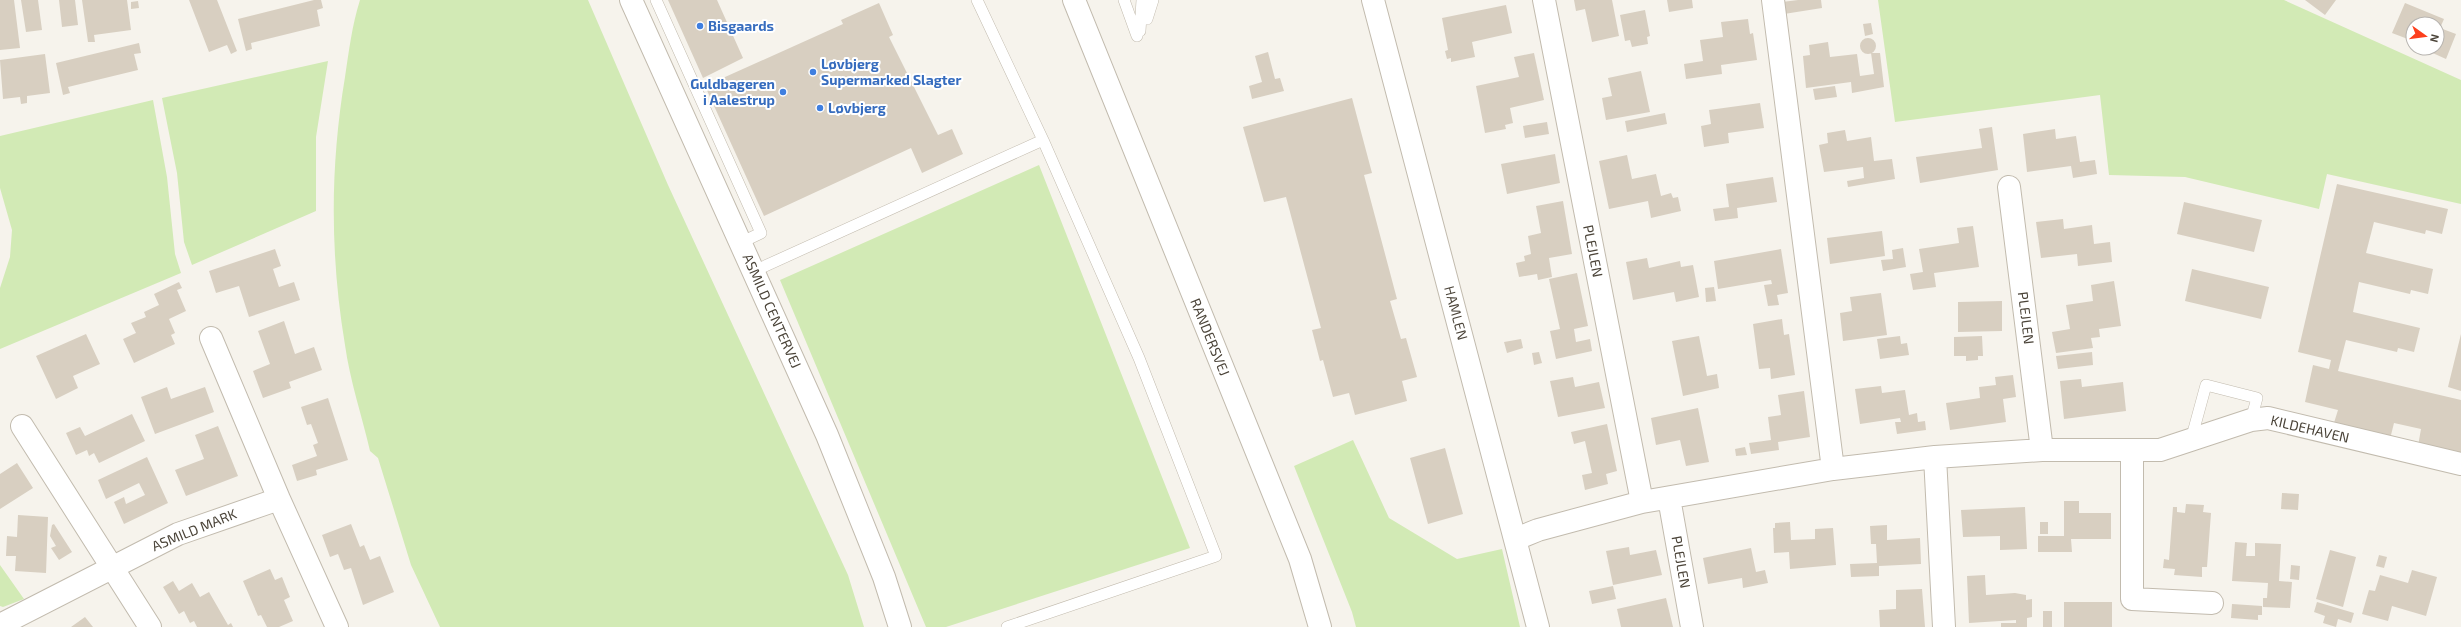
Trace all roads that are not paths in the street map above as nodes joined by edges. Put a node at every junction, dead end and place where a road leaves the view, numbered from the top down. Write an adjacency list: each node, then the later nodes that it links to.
1 (632, 0): 16 (street, ASMILD CENTERVEJ)
2 (656, 0): 16 (lane)
3 (977, 0): 14 (lane)
4 (1066, 0): 13 (street, RANDERSVEJ)
5 (1074, 0): 13 (street, RANDERSVEJ)
6 (1124, 0): 7 (lane)
7 (1142, 0)
8 (1153, 0): 12 (lane)
9 (1373, 0): 30 (street, HAMLEN)
10 (1544, 0): 29 (street, PLEJLEN)
11 (1773, 0): 26 (street)
12 (1147, 19)
13 (1092, 50): 38 (street, RANDERSVEJ)
14 (1043, 140): 17 (lane); 37 (lane)
15 (2009, 186): 22 (street, PLEJLEN)
16 (740, 243): 17 (street, ASMILD CENTERVEJ)
17 (754, 271): 36 (street, ASMILD CENTERVEJ)
18 (211, 338): 28 (street)
19 (2252, 420): 21 (street, KILDEHAVEN); 21 (lane); 25 (street, KILDEHAVEN)
20 (22, 426): 31 (street)
21 (2191, 441): 23 (street, KILDEHAVEN)
22 (2042, 450): 23 (street); 24 (street)
23 (2132, 450): 32 (street)
24 (1936, 458): 26 (street); 41 (street)
25 (2461, 464)
26 (1833, 469): 27 (street)
27 (1669, 498): 29 (street); 40 (street, PLEJLEN)
28 (279, 499): 31 (street, ASMILD MARK); 35 (street)
29 (1642, 502): 30 (street)
30 (1516, 539): 39 (street, HAMLEN)
31 (112, 567): 33 (street, ASMILD MARK); 34 (street)
32 (2212, 603)
33 (0, 625)
34 (150, 627)
35 (337, 627)
36 (900, 627)
37 (1007, 627)
38 (1320, 627)
39 (1538, 627)
40 (1692, 627)
41 (1944, 627)

